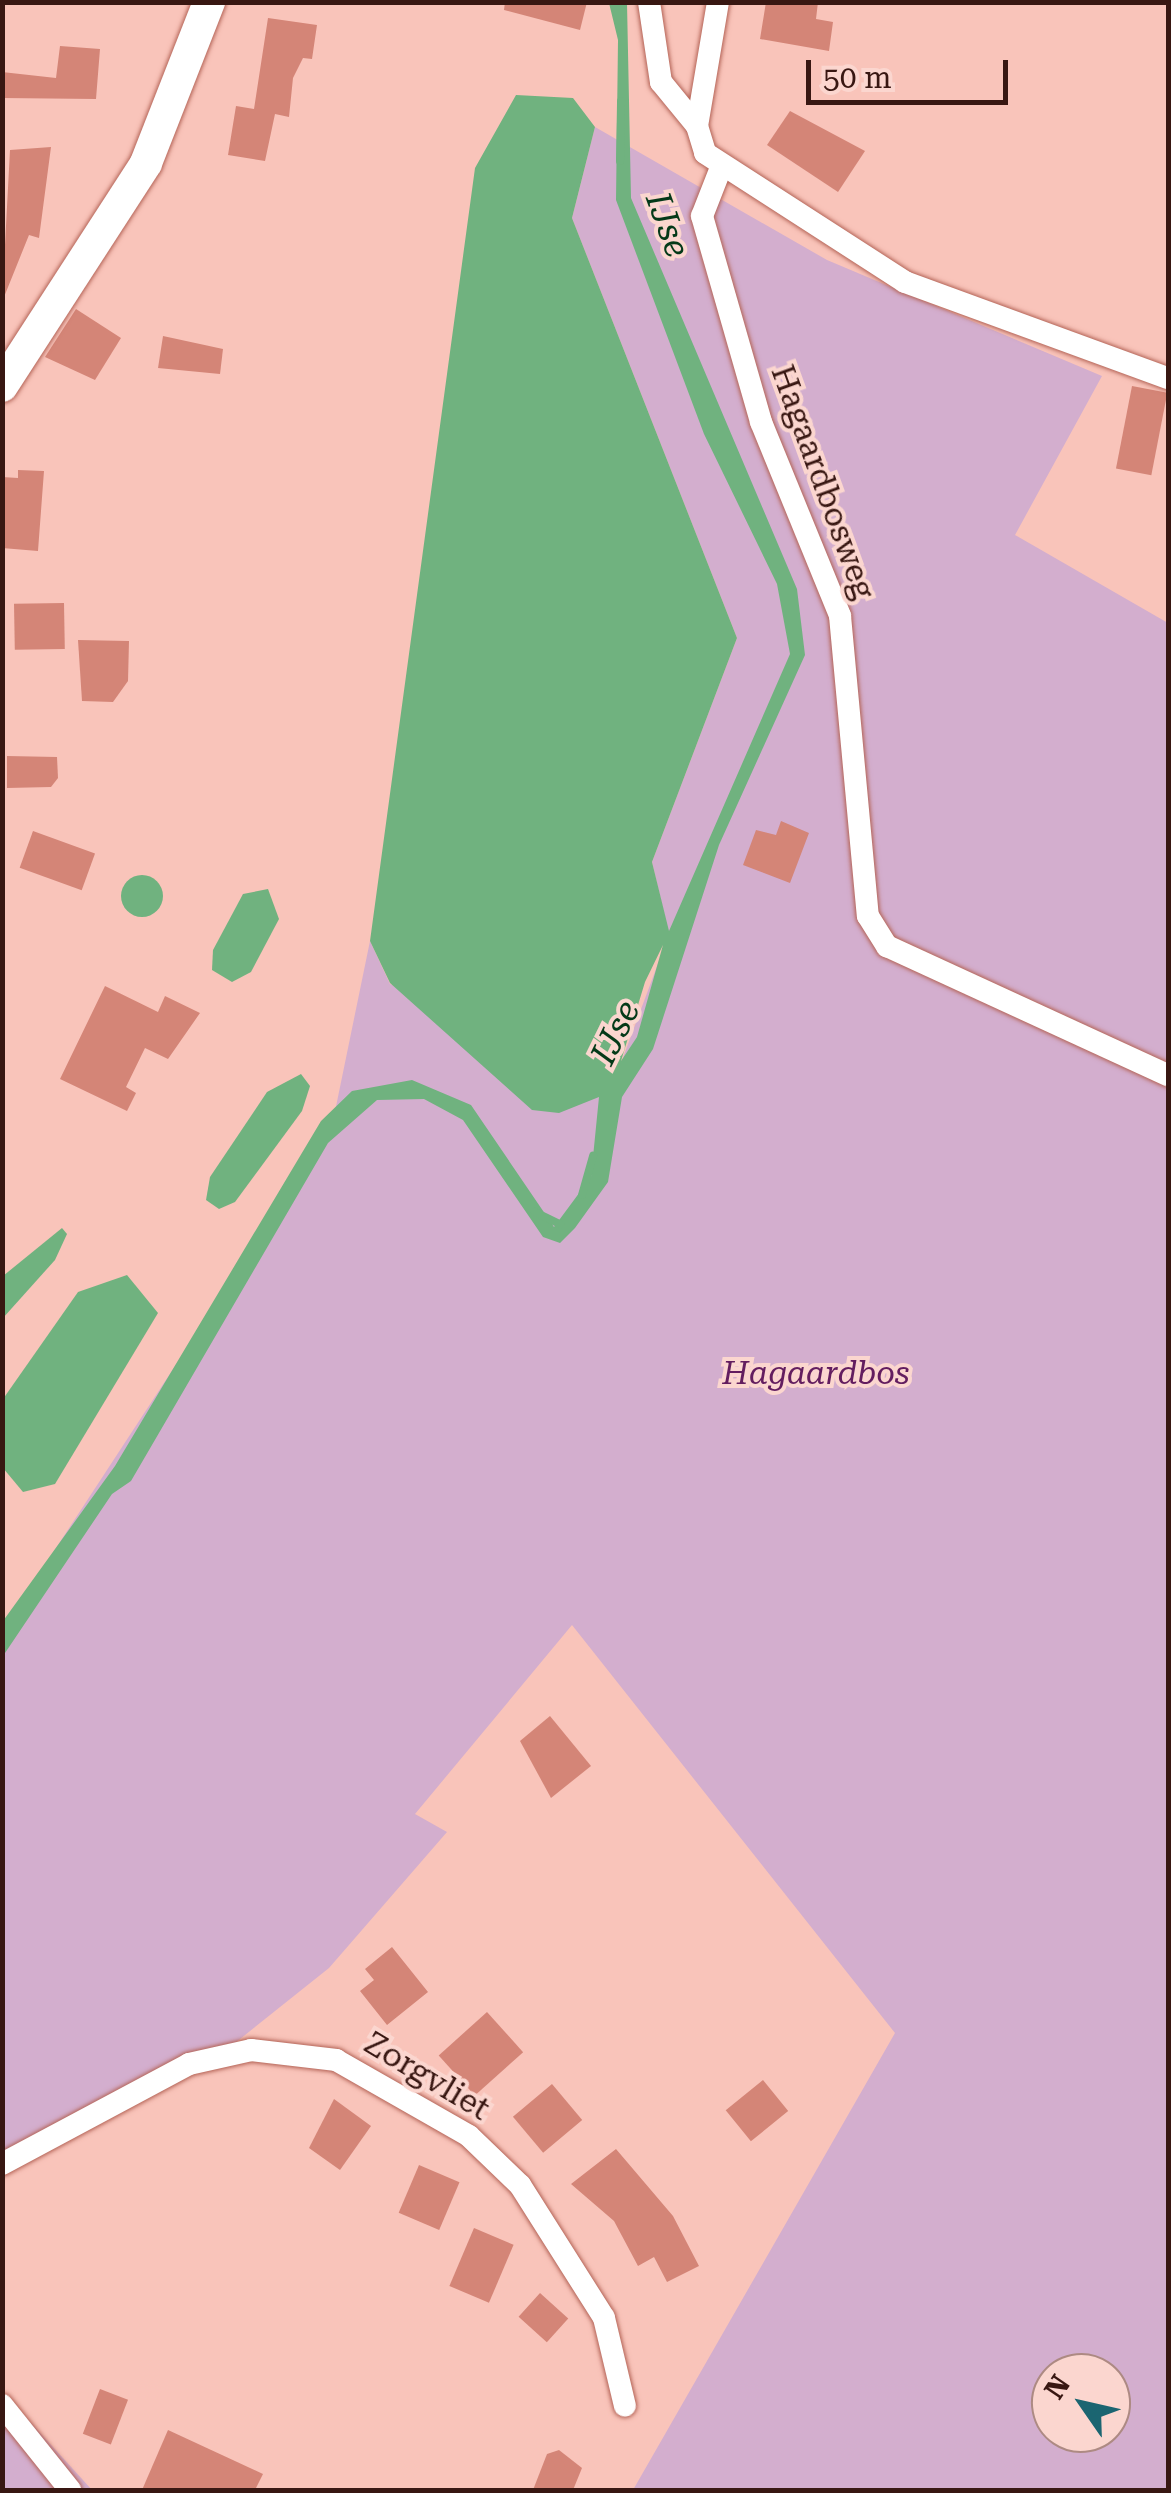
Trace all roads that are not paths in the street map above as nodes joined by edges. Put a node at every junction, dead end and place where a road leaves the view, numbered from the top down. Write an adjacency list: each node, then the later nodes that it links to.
1 (209, 2): 7 (main road)
2 (649, 2): 4 (street)
3 (718, 2): 4 (street)
4 (697, 126): 5 (street)
5 (722, 164): 6 (street); 8 (street, Hagaardbosweg)
6 (1168, 378)
7 (2, 386)
8 (1168, 1075)
9 (2, 2164): 11 (street, Zorgvliet)
10 (2, 2405): 12 (street)
11 (625, 2406)
12 (70, 2490)

